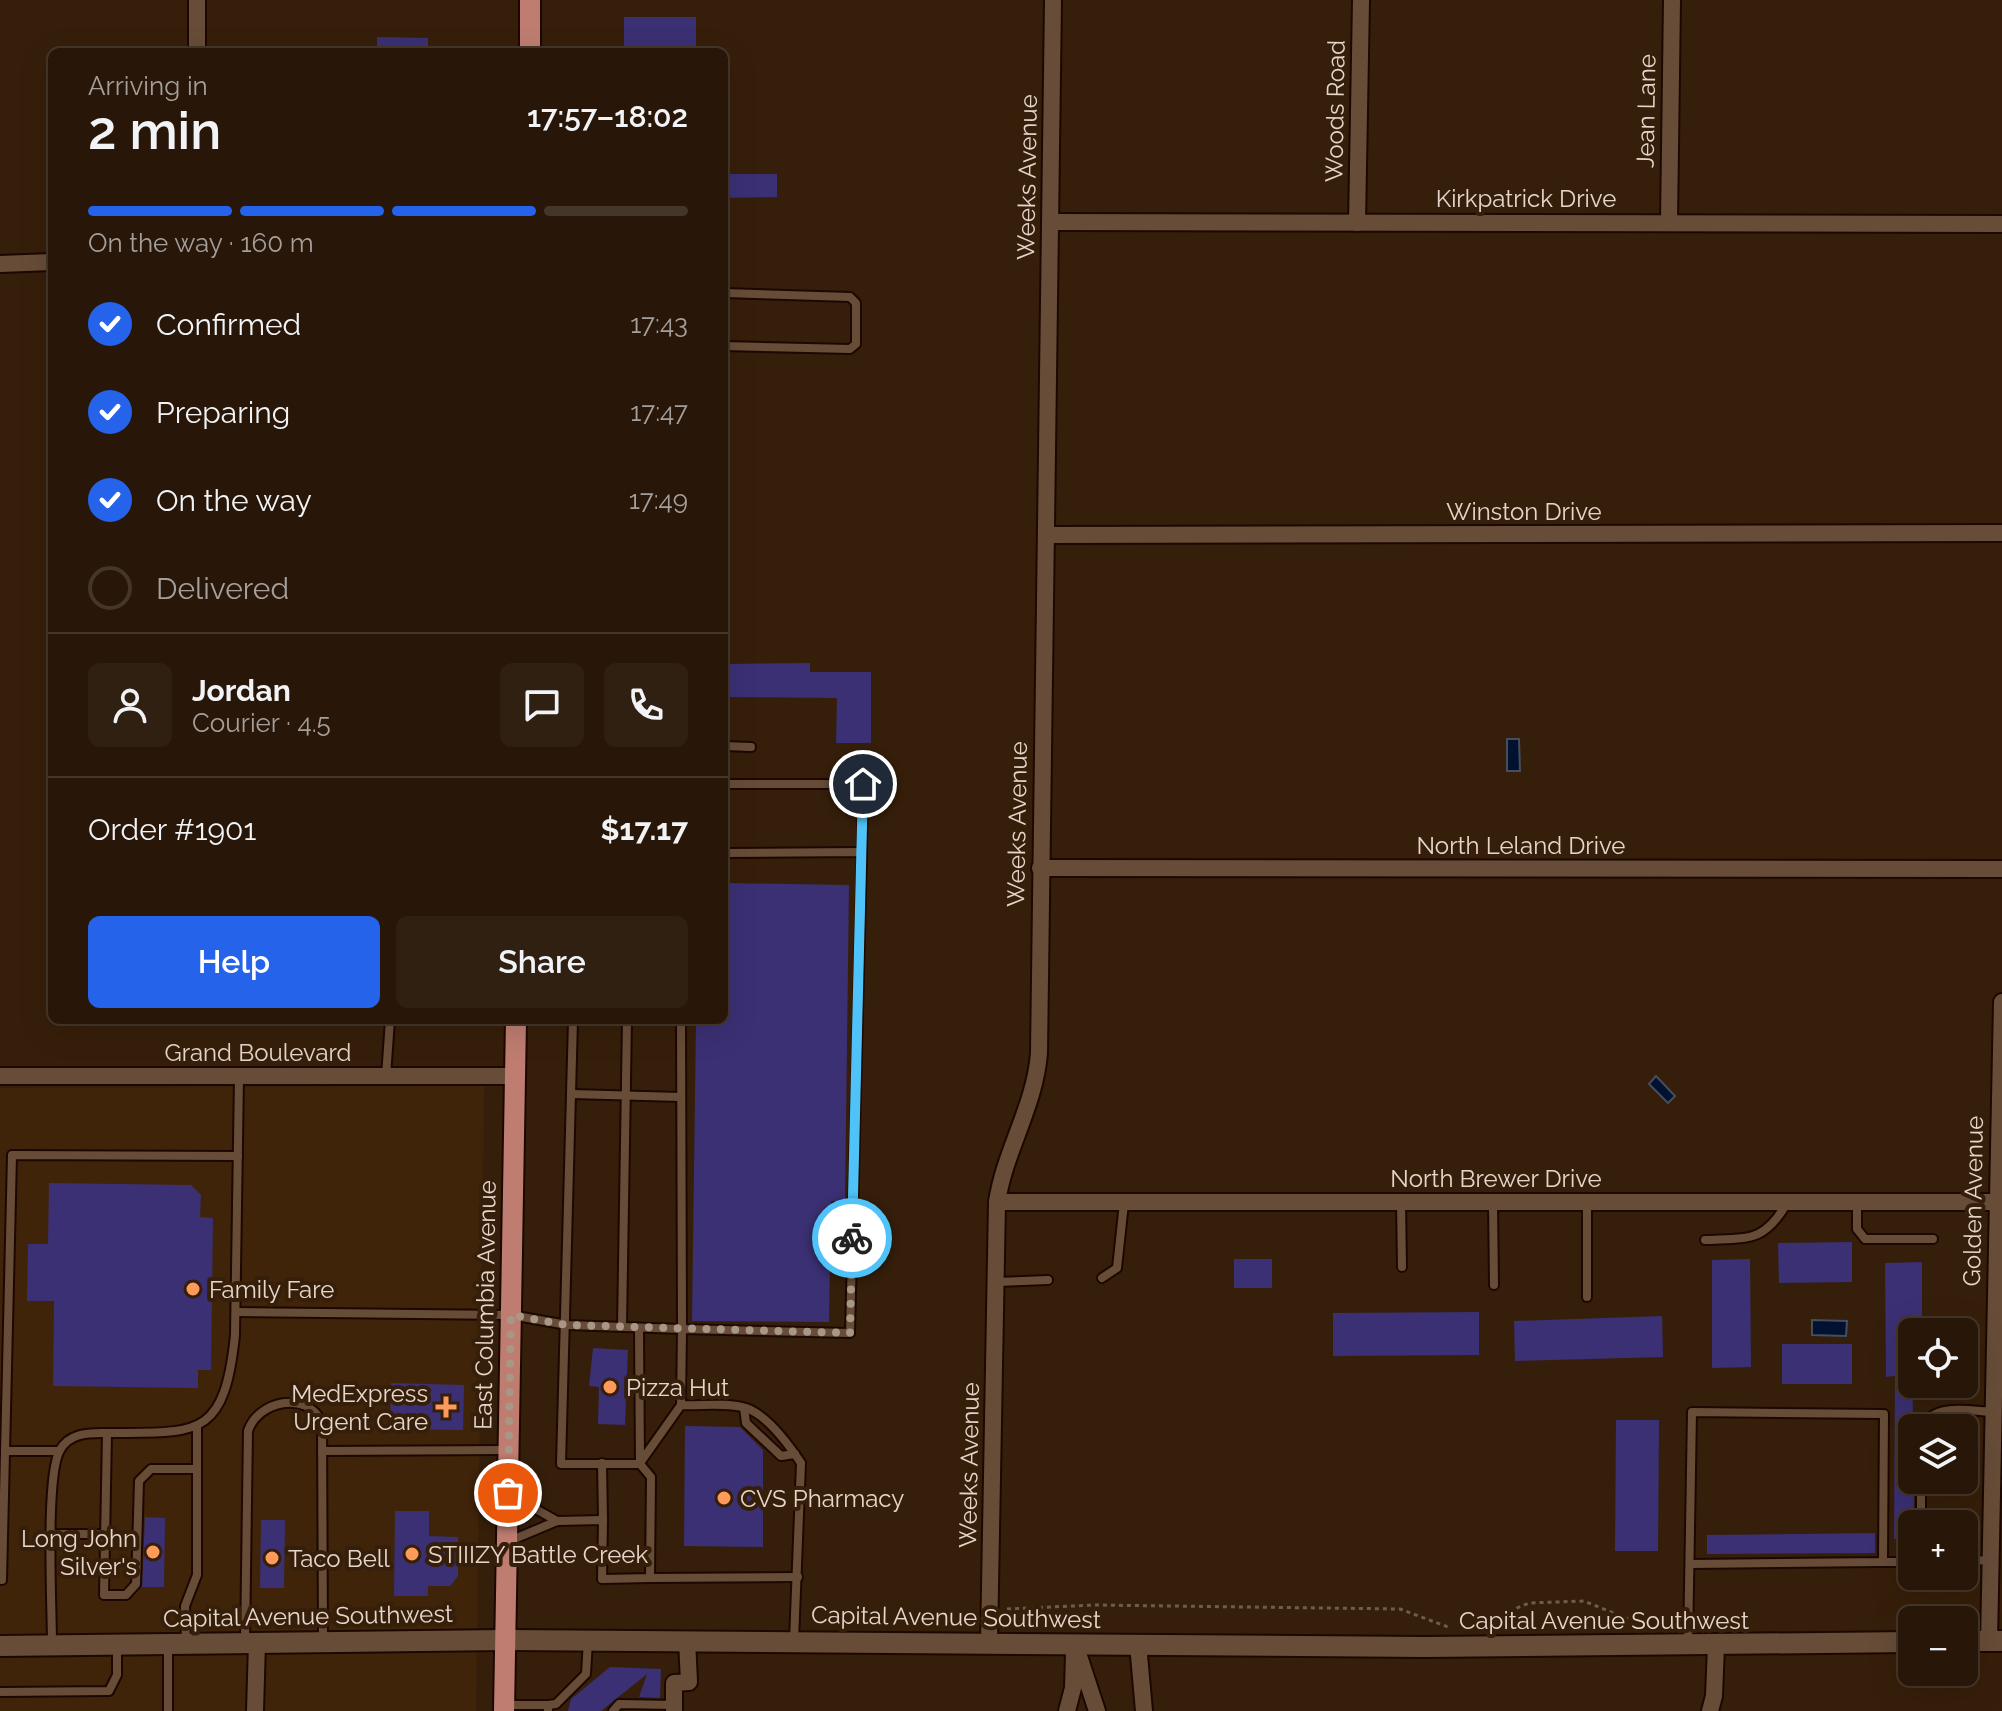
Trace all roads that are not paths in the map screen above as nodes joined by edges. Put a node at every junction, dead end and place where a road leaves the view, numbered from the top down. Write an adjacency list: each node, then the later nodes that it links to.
1 (197, 0): 6 (street)
2 (530, 0): 7 (main road)
3 (1053, 0): 8 (street, Weeks Avenue)
4 (1361, 0): 10 (street, Woods Road)
5 (1672, 0): 9 (street, Jean Lane)
6 (197, 48)
7 (530, 48)
8 (1050, 222): 10 (street, Kirkpatrick Drive); 17 (street, Weeks Avenue)
9 (1669, 222): 10 (street, Kirkpatrick Drive); 11 (street, Kirkpatrick Drive)
10 (1357, 223)
11 (2002, 224)
12 (48, 262): 13 (street)
13 (6, 263)
14 (728, 293): 15 (lane)
15 (728, 346)
16 (2002, 533): 17 (street, Winston Drive)
17 (1046, 535): 23 (street, Weeks Avenue)
18 (728, 746): 19 (lane)
19 (751, 747)
20 (728, 784): 21 (lane)
21 (862, 852): 22 (lane); 60 (lane)
22 (728, 853)
23 (1040, 868): 24 (street, North Leland Drive); 39 (street, Weeks Avenue)
24 (2002, 869)
25 (2002, 1002): 46 (street, Golden Avenue)
26 (390, 1024): 33 (lane)
27 (516, 1024): 34 (main road, East Columbia Avenue)
28 (573, 1024): 35 (lane)
29 (627, 1024): 36 (lane)
30 (681, 1024): 37 (lane)
31 (0, 1076): 32 (street, Grand Boulevard)
32 (239, 1076): 33 (street, Grand Boulevard); 38 (lane)
33 (386, 1076): 34 (street, Grand Boulevard)
34 (516, 1076): 56 (main road, East Columbia Avenue)
35 (572, 1094): 36 (lane); 57 (lane)
36 (626, 1095): 37 (lane); 58 (lane)
37 (680, 1097): 60 (lane)
38 (238, 1156): 55 (lane); 68 (lane)
39 (997, 1202): 40 (street, North Brewer Drive); 52 (street, Weeks Avenue)
40 (1124, 1202): 41 (street, North Brewer Drive); 50 (lane)
41 (1401, 1202): 42 (street, North Brewer Drive); 49 (lane)
42 (1493, 1202): 43 (street, North Brewer Drive); 53 (lane)
43 (1587, 1202): 44 (street, North Brewer Drive); 54 (lane)
44 (1787, 1202): 45 (street, North Brewer Drive); 48 (lane)
45 (1857, 1202): 46 (street, North Brewer Drive); 47 (lane)
46 (1999, 1202): 63 (street, Golden Avenue)
47 (1933, 1239)
48 (1705, 1240)
49 (1402, 1267)
50 (1102, 1278)
51 (1048, 1280): 52 (lane)
52 (996, 1282): 95 (street, Weeks Avenue)
53 (1494, 1285)
54 (1587, 1297)
55 (236, 1312): 56 (lane); 65 (lane)
56 (511, 1315): 57 (lane); 67 (main road, East Columbia Avenue)
57 (567, 1325): 58 (lane); 72 (lane)
58 (622, 1326): 59 (lane)
59 (639, 1328): 60 (lane); 73 (lane)
60 (682, 1329): 61 (lane)
61 (681, 1405): 62 (lane); 73 (lane)
62 (744, 1408): 71 (lane); 71 (lane)
63 (1993, 1412): 64 (lane); 82 (street, Golden Avenue)
64 (1934, 1414)
65 (197, 1427): 66 (lane); 74 (lane)
66 (107, 1433): 69 (lane); 79 (lane)
67 (508, 1450): 70 (lane); 75 (main road, East Columbia Avenue)
68 (5, 1451): 69 (lane); 88 (lane)
69 (59, 1451): 78 (lane)
70 (322, 1451): 94 (lane); 97 (lane)
71 (795, 1454): 86 (lane)
72 (602, 1463): 73 (lane); 76 (lane)
73 (640, 1464): 87 (lane)
74 (197, 1469): 79 (lane); 98 (lane)
75 (508, 1493): 77 (lane); 80 (main road, East Columbia Avenue)
76 (603, 1520): 77 (lane); 87 (lane)
77 (557, 1521): 80 (lane)
78 (52, 1534): 79 (lane); 101 (lane)
79 (105, 1534)
80 (507, 1543): 89 (main road, East Columbia Avenue)
81 (1978, 1560): 82 (lane)
82 (1991, 1560): 93 (street, Golden Avenue)
83 (1883, 1562): 84 (lane); 85 (lane); 85 (lane)
84 (1898, 1562)
85 (1690, 1564): 104 (lane)
86 (798, 1577): 87 (lane); 92 (lane)
87 (650, 1578)
88 (2, 1580)
89 (505, 1640): 90 (main road, Capital Avenue Southwest); 94 (main road, Capital Avenue Southwest); 107 (main road, East Columbia Avenue)
90 (588, 1640): 91 (main road, Capital Avenue Southwest); 108 (lane)
91 (687, 1640): 92 (main road, Capital Avenue Southwest); 109 (street)
92 (794, 1641): 95 (main road, Capital Avenue Southwest)
93 (1996, 1641)
94 (323, 1642): 97 (main road, Capital Avenue Southwest)
95 (989, 1642): 99 (main road, Capital Avenue Southwest)
96 (1898, 1642): 105 (main road, Capital Avenue Southwest)
97 (251, 1643): 98 (main road, Capital Avenue Southwest); 111 (street)
98 (177, 1644): 102 (main road, Capital Avenue Southwest); 110 (lane)
99 (1075, 1644): 100 (main road, Capital Avenue Southwest); 113 (street); 114 (street)
100 (1138, 1644): 104 (main road, Capital Avenue Southwest); 115 (street)
101 (52, 1645): 102 (main road, Capital Avenue Southwest); 103 (main road, Capital Avenue Southwest)
102 (117, 1645): 106 (lane)
103 (0, 1646)
104 (1688, 1646): 105 (main road, Capital Avenue Southwest)
105 (1716, 1646): 116 (street)
106 (0, 1692)
107 (504, 1708): 108 (lane)
108 (548, 1708)
109 (674, 1708): 112 (lane)
110 (168, 1711)
111 (255, 1711)
112 (613, 1711)
113 (1067, 1711)
114 (1097, 1711)
115 (1144, 1711)
116 (1710, 1711)

